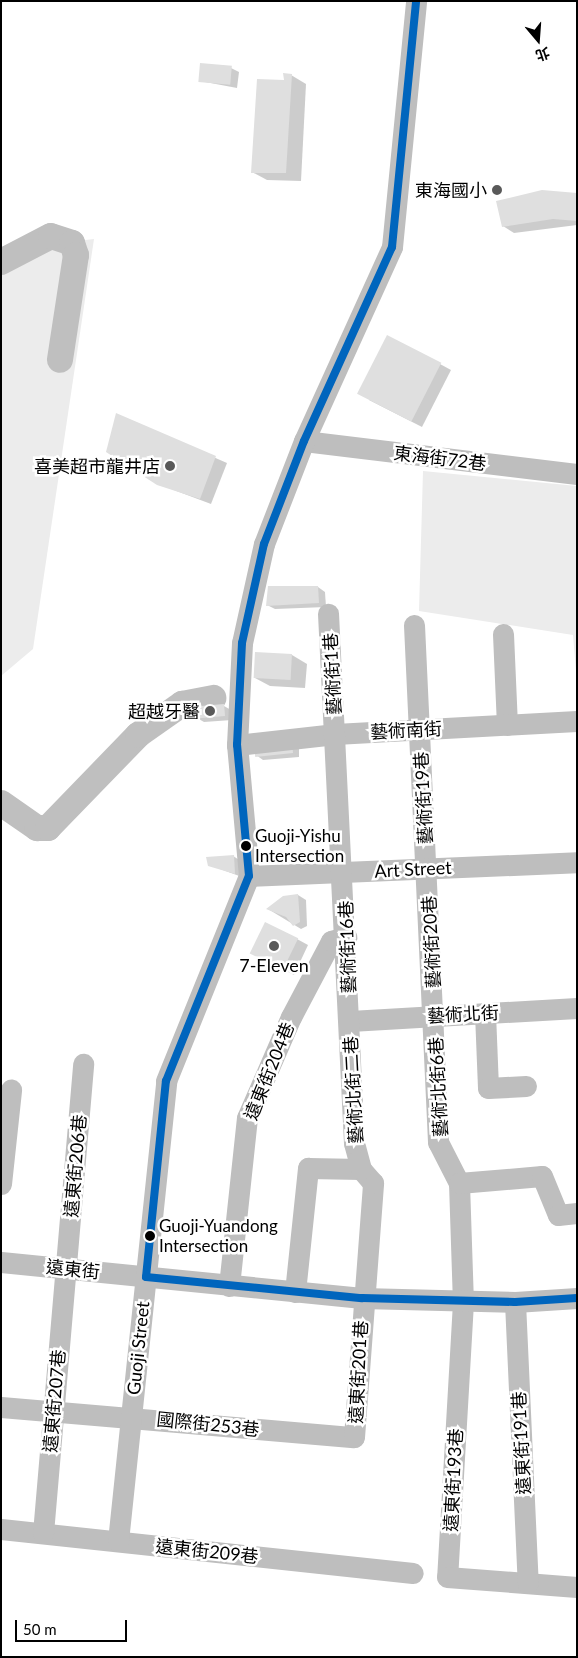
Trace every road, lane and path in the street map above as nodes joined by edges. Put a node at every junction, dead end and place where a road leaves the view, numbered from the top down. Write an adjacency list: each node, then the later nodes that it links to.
1 (416, 1): 2 (street, Guoji Street)
2 (304, 441): 3 (street, 東海街72巷); 11 (street, Guoji Street)
3 (577, 474)
4 (328, 614): 10 (street, 藝術街1巷)
5 (414, 626): 9 (street, 藝術街19巷)
6 (503, 634): 8 (street)
7 (577, 721): 8 (street, 藝術南街)
8 (507, 725): 9 (street, 藝術南街)
9 (420, 728): 10 (street, 藝術南街); 13 (street, 藝術街19巷)
10 (335, 734): 11 (street, 藝術南街); 14 (street, 藝術街1巷)
11 (237, 745): 15 (street, Guoji Street)
12 (577, 862): 13 (street, Art Street)
13 (427, 868): 14 (street, Art Street); 19 (street, 藝術街20巷)
14 (344, 872): 15 (street, Art Street); 16 (street, 藝術街16巷)
15 (249, 876): 30 (street, Guoji Street)
16 (346, 937): 20 (street, 藝術街16巷); 31 (street, 遠東街204巷)
17 (577, 1008): 18 (street, 藝術北街)
18 (485, 1013): 19 (street, 藝術北街); 22 (street)
19 (434, 1015): 20 (street, 藝術北街); 25 (street, 藝術北街6巷)
20 (350, 1022): 24 (street, 藝術北街二巷)
21 (83, 1064): 29 (street, 遠東街206巷)
22 (526, 1086)
23 (11, 1090): 26 (street)
24 (367, 1176): 32 (street); 33 (street, 藝術北街二巷)
25 (459, 1183): 27 (street); 35 (street)
26 (1, 1184)
27 (577, 1213)
28 (1, 1262): 29 (street, 遠東街)
29 (66, 1268): 30 (street, 遠東街); 38 (street, 遠東街207巷)
30 (146, 1277): 31 (street, 遠東街); 39 (street, Guoji Street)
31 (229, 1286): 32 (street, 遠東街)
32 (295, 1292): 33 (street, 遠東街)
33 (362, 1298): 35 (street, 遠東街); 40 (street, 遠東街201巷)
34 (577, 1298): 36 (street, 遠東街)
35 (464, 1302): 36 (street, 遠東街); 45 (street, 遠東街193巷)
36 (515, 1302): 45 (street, 遠東街191巷)
37 (1, 1407): 38 (street, 國際街253巷)
38 (52, 1410): 39 (street, 國際街253巷); 42 (street, 遠東街207巷)
39 (131, 1416): 40 (street, 國際街253巷); 43 (street, Guoji Street)
40 (285, 1431)
41 (1, 1529): 42 (street, 遠東街209巷)
42 (43, 1533): 43 (street, 遠東街209巷)
43 (118, 1541): 44 (street, 遠東街209巷)
44 (413, 1573)
45 (528, 1583): 46 (street)
46 (577, 1587)

